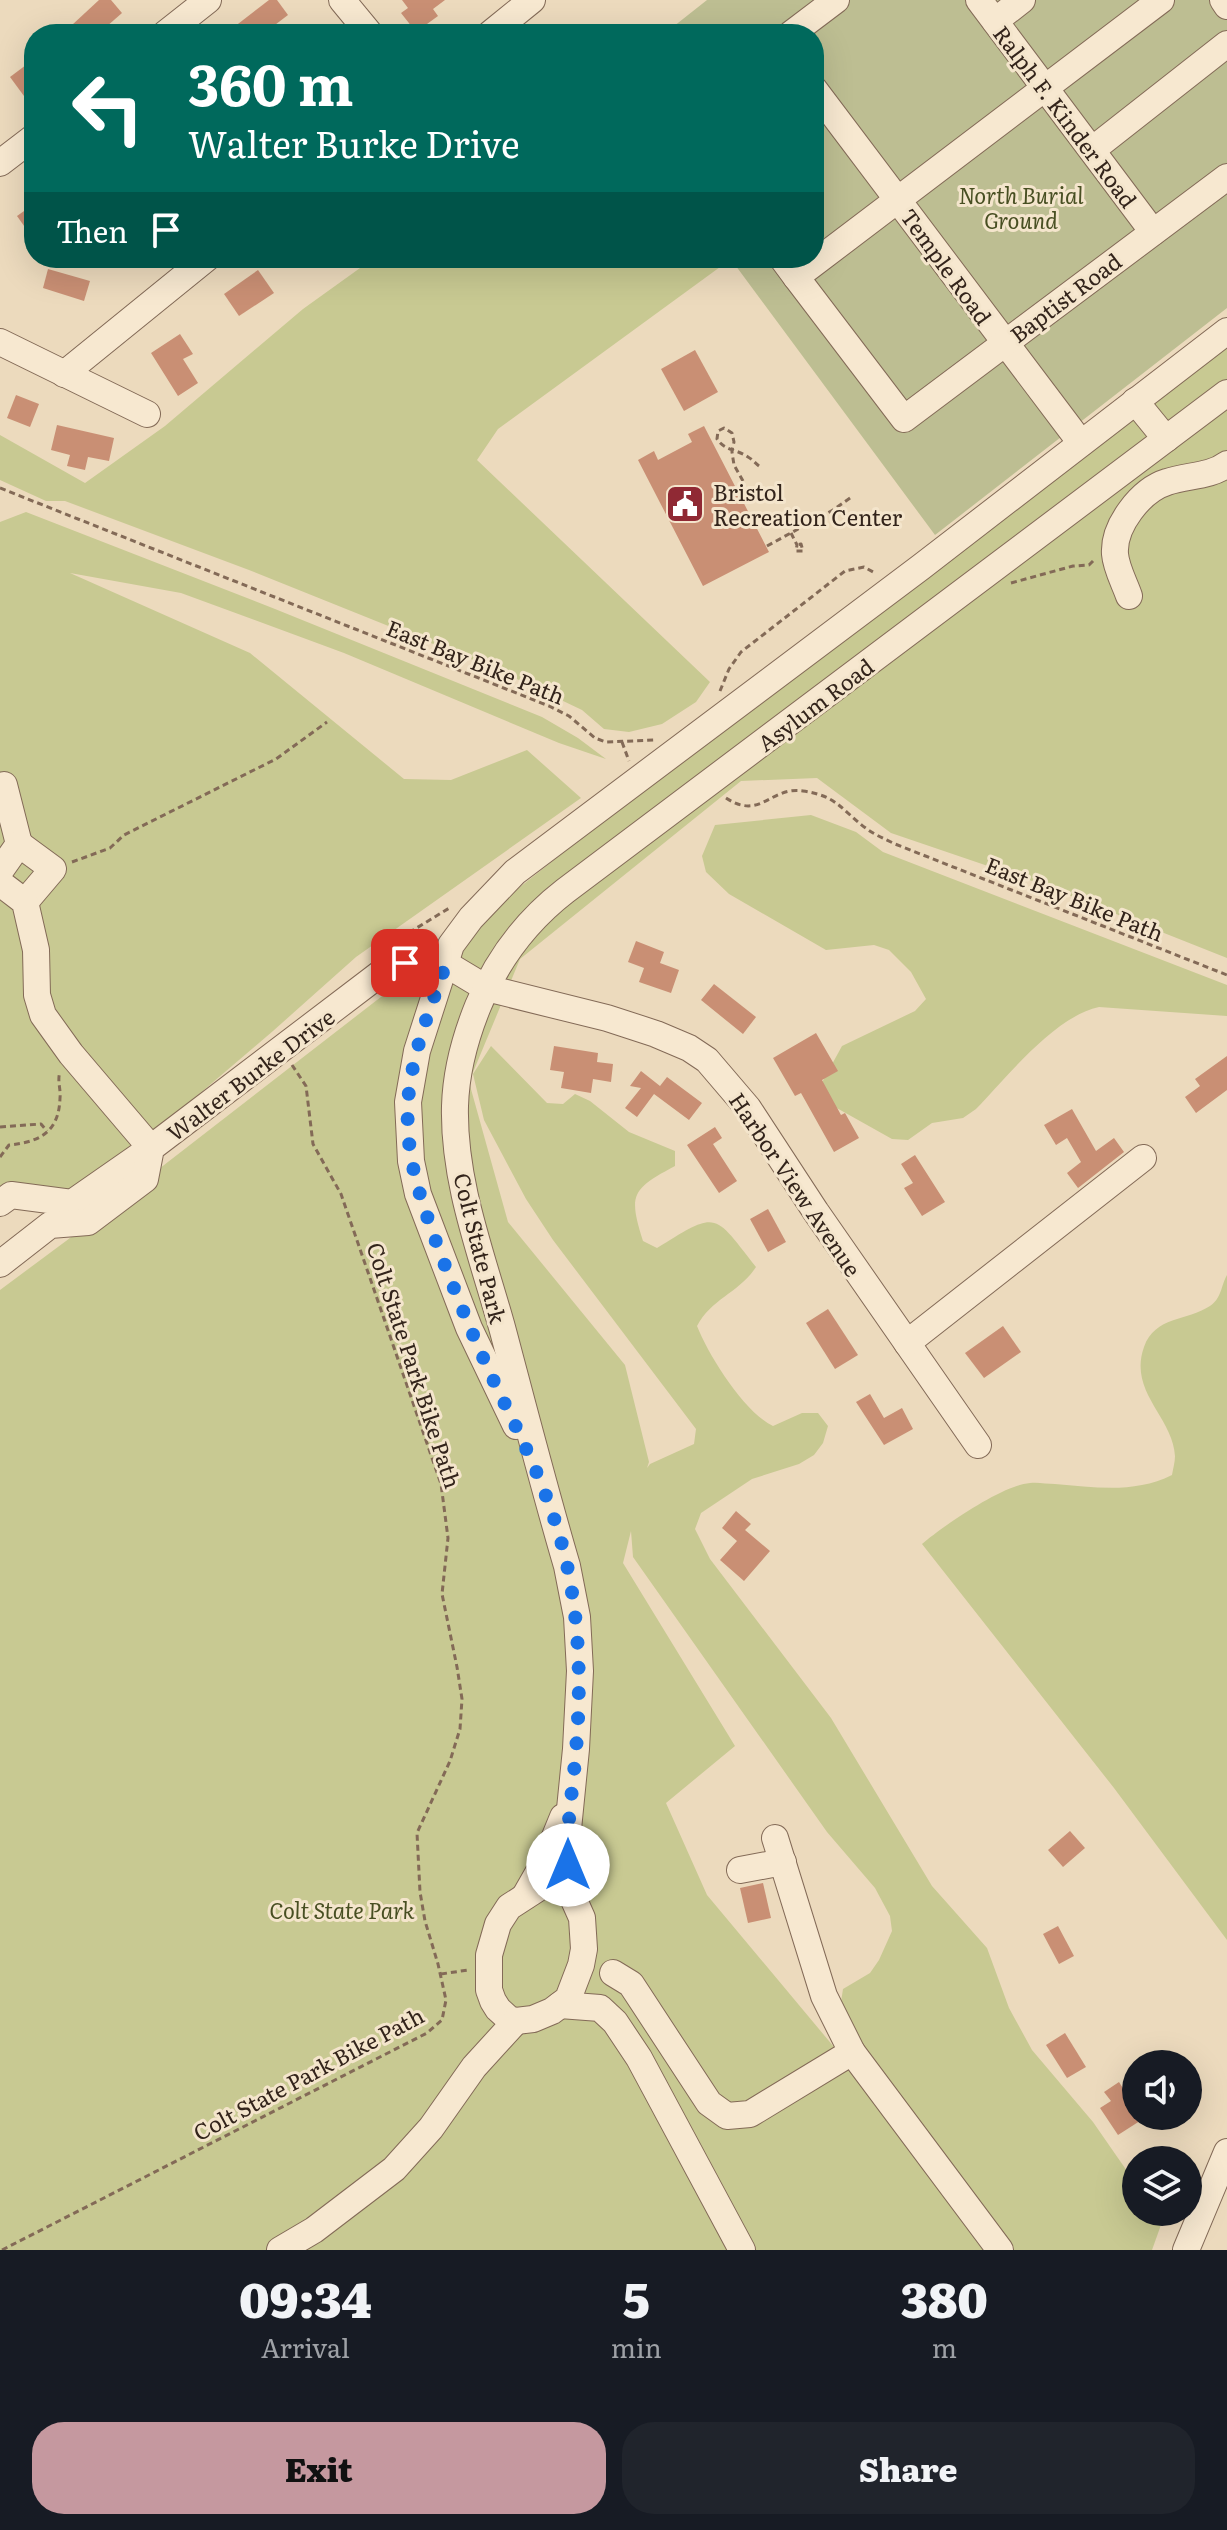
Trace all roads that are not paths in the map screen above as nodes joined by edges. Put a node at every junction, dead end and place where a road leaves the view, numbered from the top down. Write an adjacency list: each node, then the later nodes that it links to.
1 (208, 0): 11 (street)
2 (342, 0): 12 (street)
3 (532, 0): 13 (street)
4 (836, 0): 14 (street)
5 (979, 0): 10 (street, Ralph F. Kinder Road)
6 (1022, 0): 10 (street)
7 (1161, 0): 16 (street)
8 (1223, 0): 9 (street)
9 (1227, 6)
10 (995, 21): 16 (street, Ralph F. Kinder Road)
11 (178, 24)
12 (362, 24)
13 (502, 24)
14 (804, 24)
15 (1227, 44): 19 (street)
16 (1045, 89): 19 (street, Ralph F. Kinder Road); 22 (street)
17 (824, 102): 22 (street, Temple Road)
18 (24, 145): 20 (street)
19 (1092, 150): 23 (street, Ralph F. Kinder Road)
20 (0, 163)
21 (1227, 177): 23 (street, Baptist Road)
22 (898, 200): 24 (street); 29 (street, Temple Road)
23 (1153, 232): 29 (street, Baptist Road)
24 (824, 245)
25 (195, 268): 30 (street)
26 (790, 268): 29 (street, Baptist Road)
27 (1227, 331): 32 (street)
28 (0, 342): 30 (street)
29 (1004, 343): 35 (street, Temple Road)
30 (64, 374): 33 (street)
31 (1225, 398): 34 (street, Asylum Road)
32 (1135, 401): 34 (street); 35 (street)
33 (147, 414)
34 (1166, 439): 44 (street, Asylum Road)
35 (1081, 443): 43 (street, Colt State Park)
36 (1227, 464): 37 (street)
37 (1129, 596)
38 (4, 785): 39 (street)
39 (19, 844): 40 (street); 42 (street)
40 (0, 871)
41 (0, 883): 42 (street)
42 (25, 902): 45 (street)
43 (446, 964): 44 (street, Harbor View Avenue); 45 (street, Walter Burke Drive); 51 (street, Colt State Park)
44 (486, 988): 49 (street, Harbor View Avenue); 51 (street, Colt State Park)
45 (151, 1148): 47 (street); 48 (street, Walter Burke Drive)
46 (1143, 1158): 49 (street)
47 (0, 1203)
48 (0, 1264)
49 (907, 1343): 50 (street, Harbor View Avenue)
50 (978, 1445)
51 (550, 1507): 52 (street, Colt State Park)
52 (570, 1803): 54 (street, Colt State Park); 55 (street, Colt State Park)
53 (740, 1870): 61 (street)
54 (570, 1891): 55 (street); 56 (street, Colt State Park)
55 (525, 1896): 58 (street, Colt State Park)
56 (582, 1918): 57 (street, Colt State Park); 59 (street, Colt State Park)
57 (613, 1973): 61 (street); 62 (street, Colt State Park)
58 (490, 1994): 60 (street); 63 (street, Colt State Park)
59 (560, 2005): 60 (street, Colt State Park); 62 (street, Colt State Park)
60 (516, 2021): 63 (street)
61 (852, 2052): 67 (street)
62 (639, 2058): 66 (street, Colt State Park)
63 (474, 2067): 65 (street)
64 (1227, 2152): 68 (street)
65 (280, 2250)
66 (742, 2250)
67 (1000, 2250)
68 (1186, 2250)

